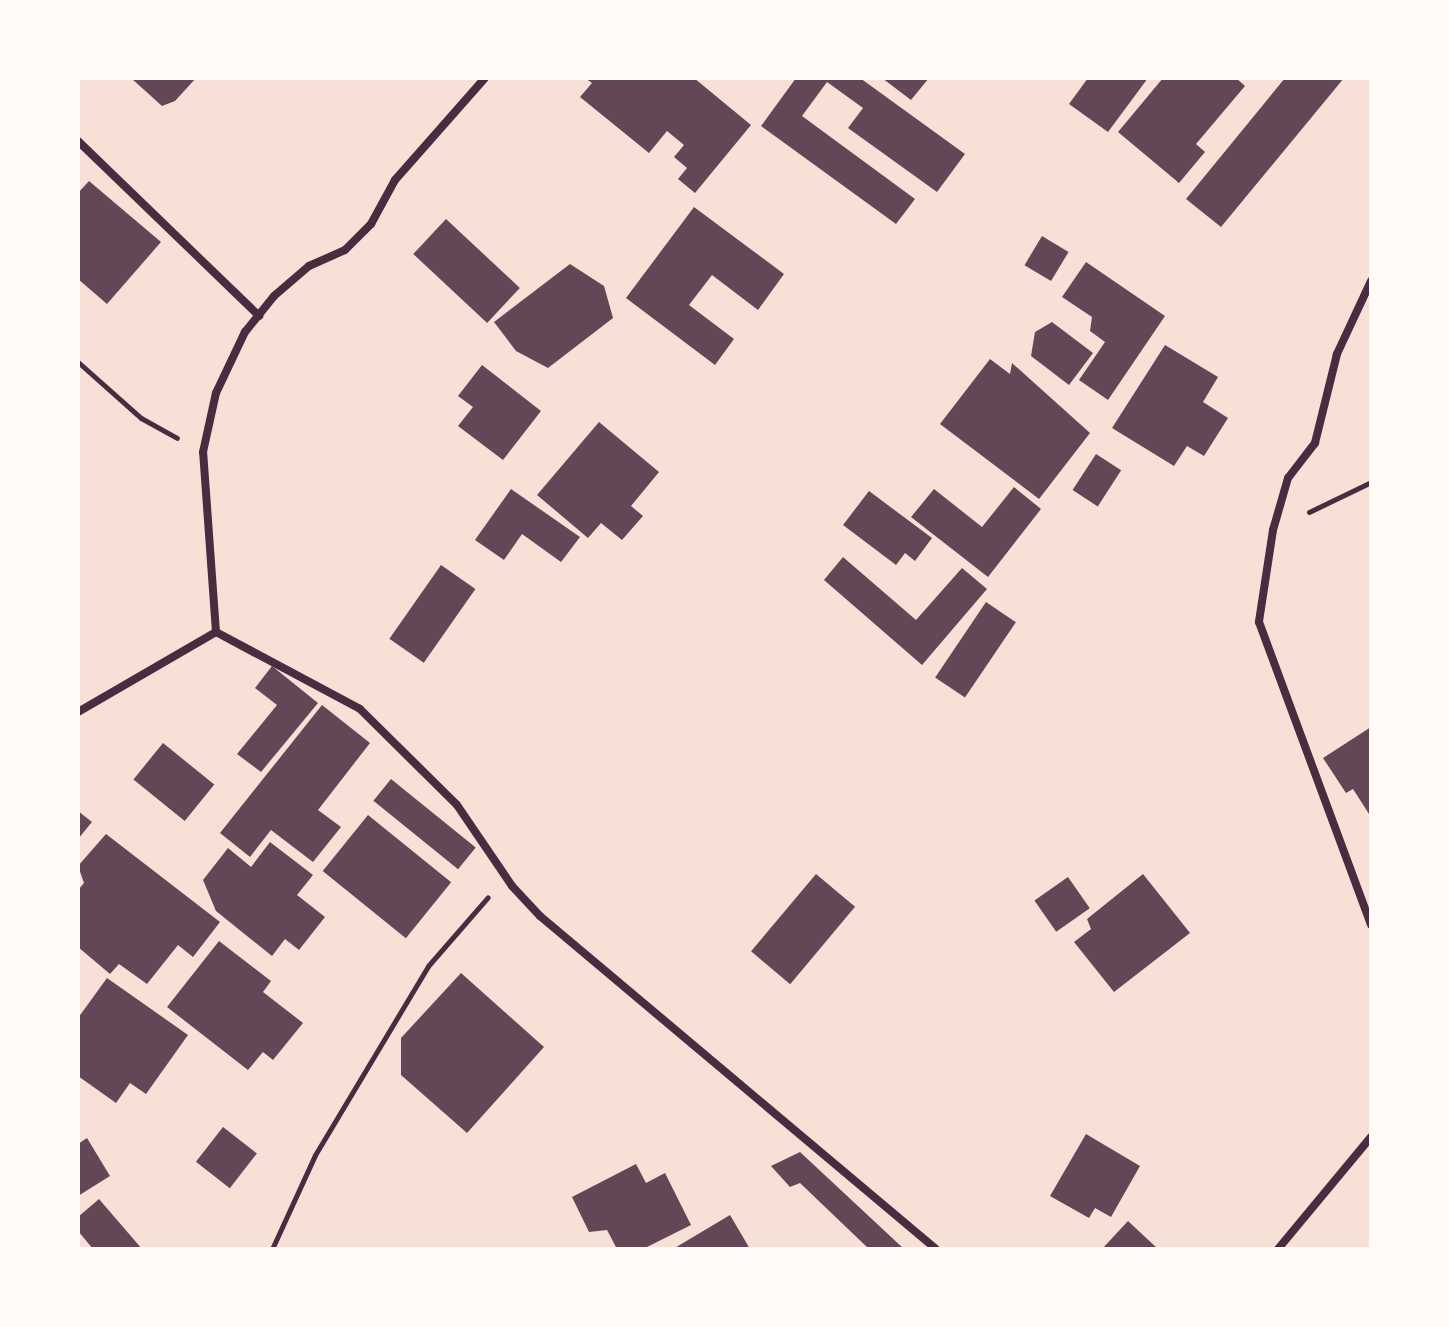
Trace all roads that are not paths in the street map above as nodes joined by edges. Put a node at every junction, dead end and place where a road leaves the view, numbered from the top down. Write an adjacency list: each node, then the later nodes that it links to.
1 (485, 78): 4 (street)
2 (78, 141): 4 (street)
3 (1371, 281): 7 (street)
4 (259, 316): 5 (street)
5 (216, 632): 6 (street); 9 (street)
6 (78, 712)
7 (1371, 925)
8 (1371, 1137): 10 (street)
9 (936, 1249)
10 (1278, 1249)

